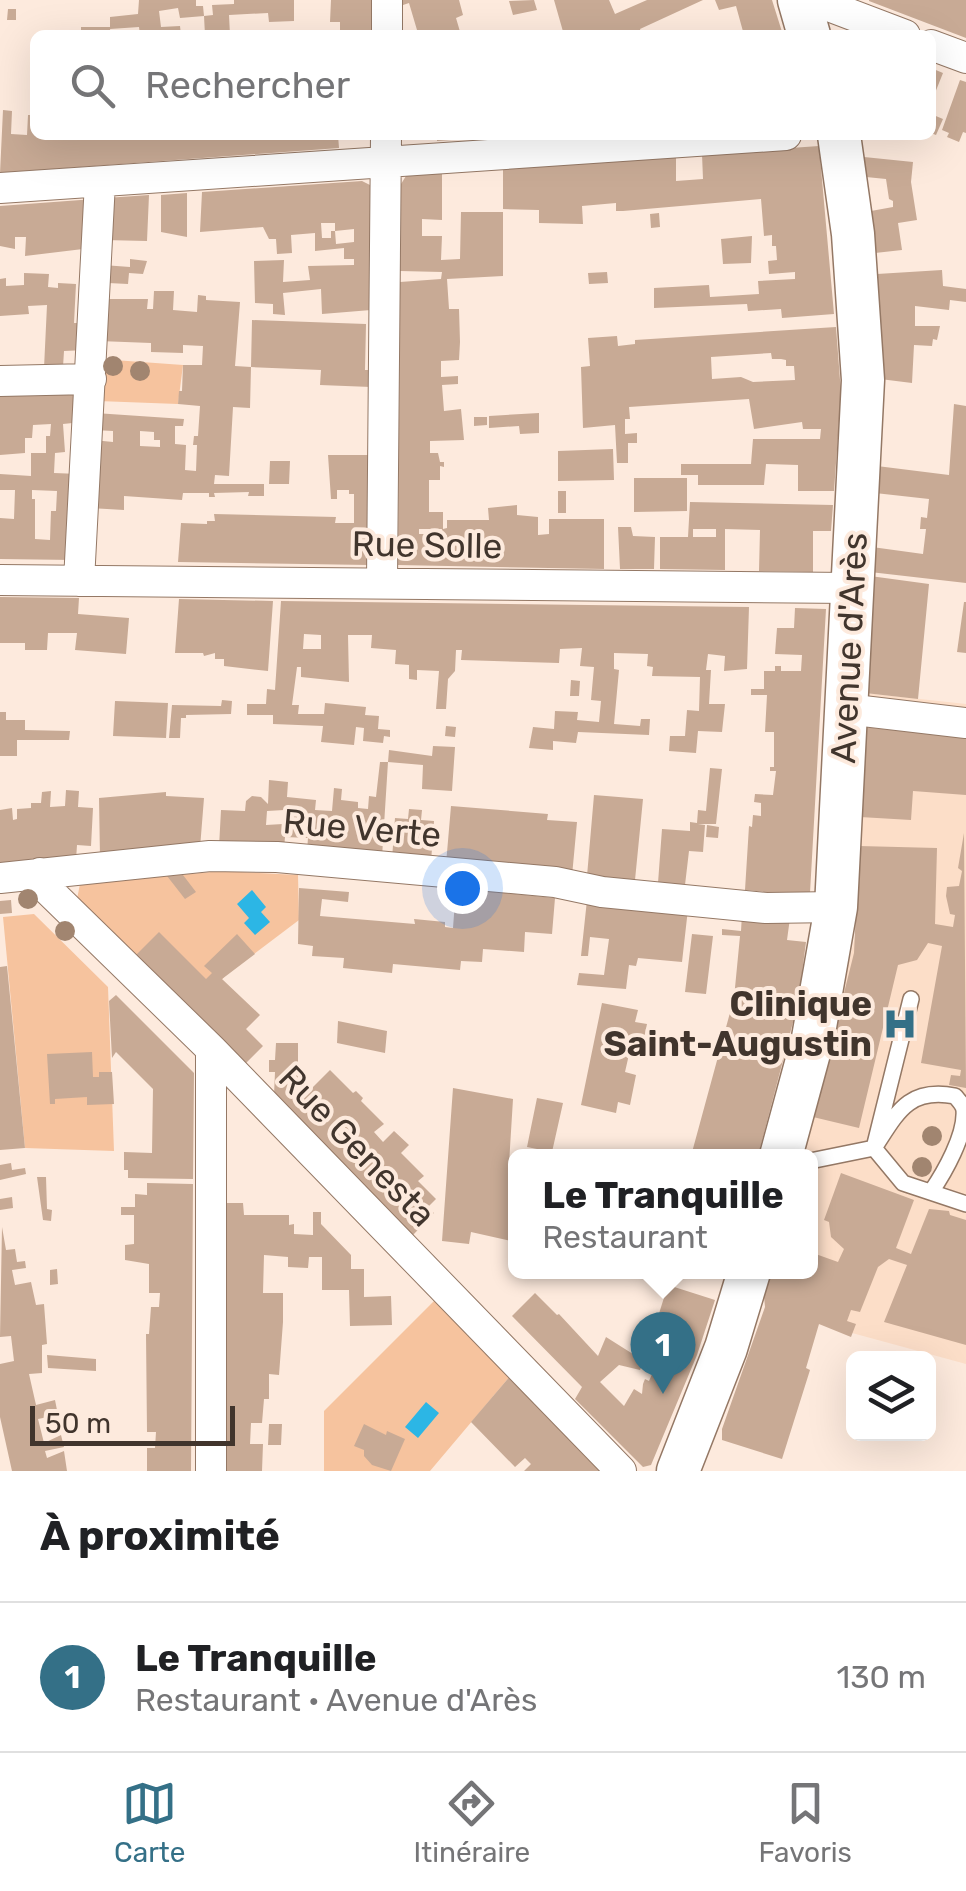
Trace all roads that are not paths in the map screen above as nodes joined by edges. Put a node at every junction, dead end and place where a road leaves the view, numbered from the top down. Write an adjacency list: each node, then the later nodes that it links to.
1 (387, 0): 3 (street)
2 (803, 14): 4 (street)
3 (387, 30)
4 (891, 30)
5 (936, 47): 6 (street)
6 (966, 58)
7 (619, 140): 9 (street)
8 (840, 140): 17 (main road, Avenue d'Arès)
9 (386, 147): 10 (street); 16 (street)
10 (100, 182): 11 (street); 12 (street)
11 (0, 188)
12 (90, 379): 13 (street); 15 (street)
13 (0, 380)
14 (0, 580): 15 (street, Rue Solle)
15 (79, 582): 16 (street, Rue Solle)
16 (382, 582): 17 (street, Rue Solle)
17 (852, 588): 18 (main road, Avenue d'Arès)
18 (846, 709): 19 (street); 22 (main road, Avenue d'Arès)
19 (966, 723)
20 (40, 873): 21 (street, Rue Verte); 22 (street, Rue Verte); 24 (street, Rue Genesta)
21 (0, 878)
22 (836, 906): 26 (main road, Avenue d'Arès)
23 (911, 999): 25 (lane)
24 (211, 1049): 31 (street); 32 (street, Rue Genesta)
25 (874, 1148): 27 (lane); 28 (lane); 28 (lane)
26 (783, 1149)
27 (818, 1159)
28 (931, 1192): 29 (lane)
29 (966, 1204)
30 (746, 1279): 33 (main road)
31 (211, 1471)
32 (621, 1471)
33 (678, 1471)

